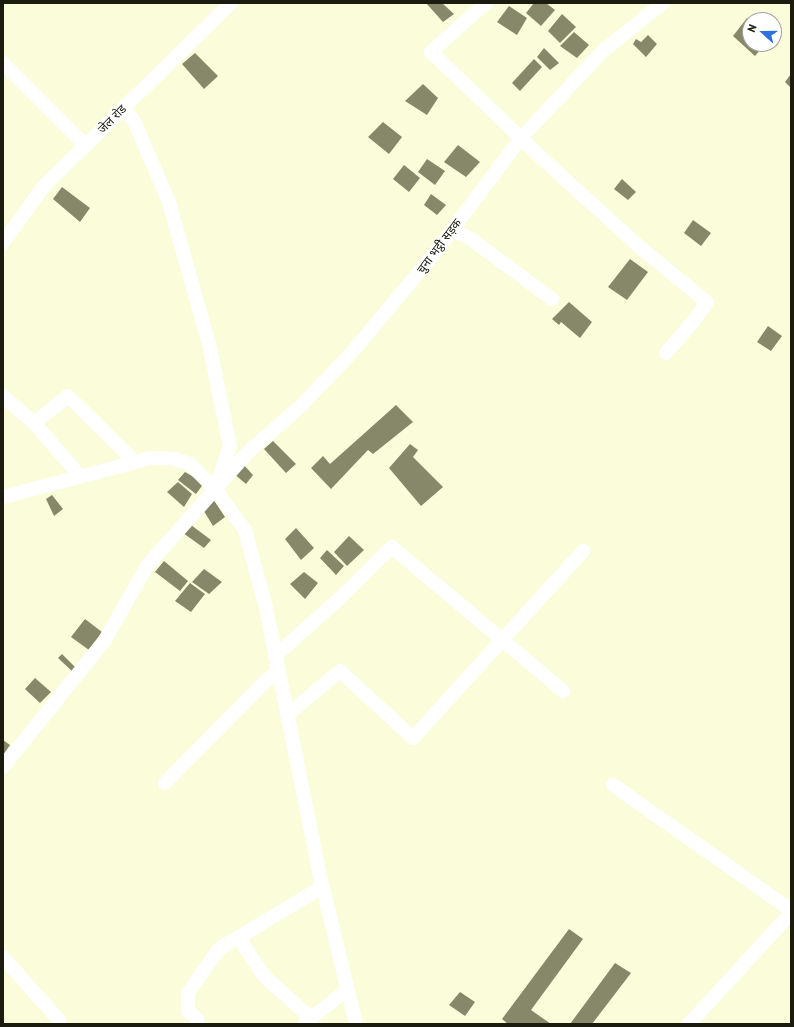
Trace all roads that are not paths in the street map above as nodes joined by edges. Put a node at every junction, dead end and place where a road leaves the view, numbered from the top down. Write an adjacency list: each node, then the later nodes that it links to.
1 (231, 3): 5 (street, जेल रोड)
2 (486, 3): 6 (street)
3 (663, 3): 6 (street, चुना भट्ठी सड़क)
4 (3, 63): 7 (street)
5 (123, 108): 7 (street, जेल रोड); 16 (street)
6 (521, 138): 8 (street, चुना भट्ठी सड़क); 11 (street)
7 (85, 145): 9 (street, जेल रोड)
8 (452, 230): 10 (street); 16 (street, चुना भट्ठी सड़क)
9 (3, 243)
10 (552, 299)
11 (666, 353)
12 (3, 396): 13 (street)
13 (34, 423): 14 (street); 15 (street)
14 (135, 462): 15 (street); 16 (street)
15 (80, 476): 17 (street)
16 (215, 489): 20 (street); 24 (street, चुना भट्ठी सड़क)
17 (3, 497)
18 (583, 551): 19 (street)
19 (502, 640): 20 (street); 22 (street); 23 (street)
20 (275, 656): 21 (street)
21 (278, 669): 23 (street); 25 (street)
22 (563, 691)
23 (287, 715): 27 (street)
24 (3, 767)
25 (165, 783)
26 (613, 785): 28 (street)
27 (322, 887): 30 (street); 32 (street)
28 (791, 910)
29 (791, 913): 37 (street)
30 (239, 938): 33 (street); 35 (street)
31 (3, 956): 34 (street)
32 (347, 990): 33 (street); 36 (street)
33 (307, 1021)
34 (59, 1024)
35 (198, 1024)
36 (356, 1024)
37 (689, 1024)

